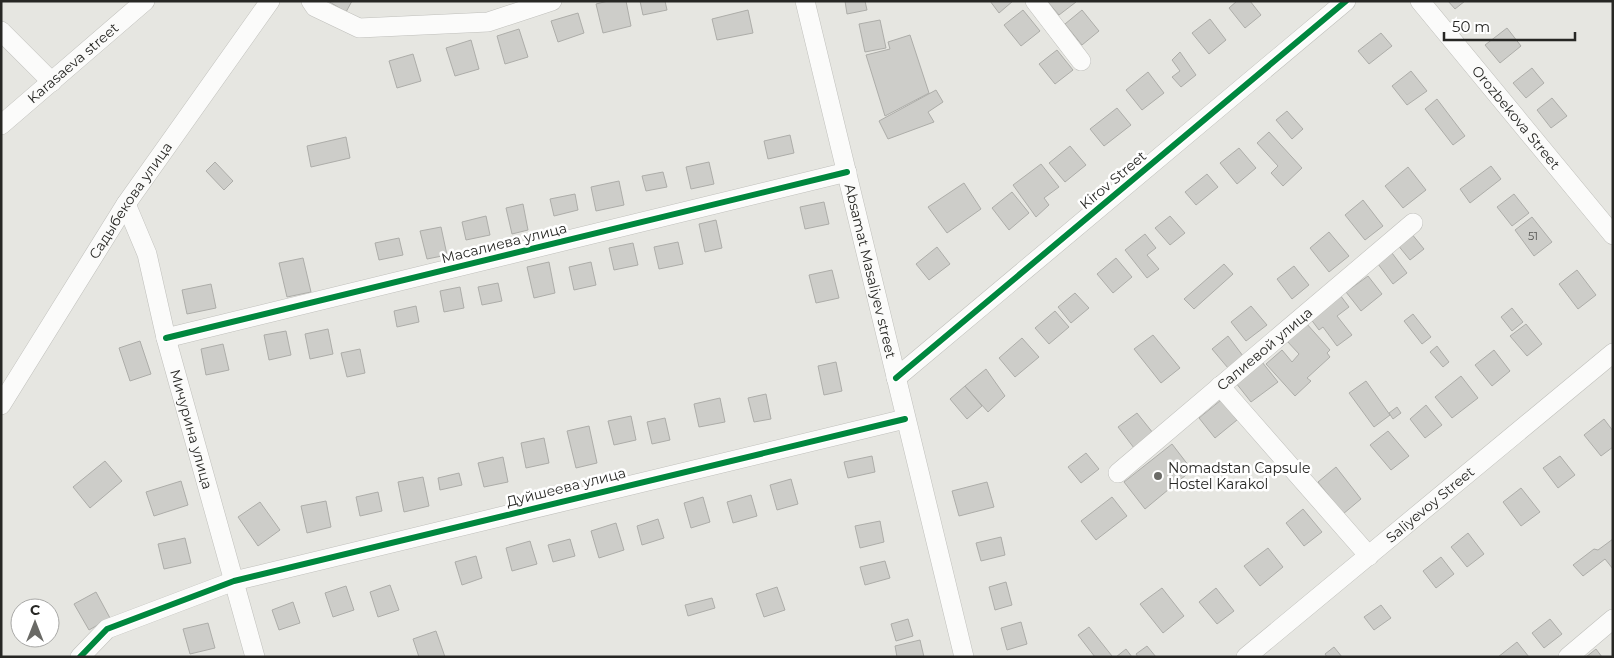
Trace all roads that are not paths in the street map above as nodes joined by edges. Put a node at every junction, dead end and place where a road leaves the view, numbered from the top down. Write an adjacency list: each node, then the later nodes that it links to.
1 (144, 1): 11 (street, Karasaeva street)
2 (270, 1): 14 (street, Садыбекова улица)
3 (311, 1): 4 (street)
4 (552, 1)
5 (805, 1): 13 (street, Absamat Masaliyev street)
6 (1035, 1): 10 (street)
7 (1346, 1): 19 (street, Kirov Street)
8 (1420, 1): 16 (street, Orozbekova Street)
9 (1, 31): 11 (street)
10 (1081, 61)
11 (52, 82): 12 (street, Karasaeva street)
12 (1, 126)
13 (847, 172): 17 (street, Масалиева улица); 19 (street, Absamat Masaliyev street)
14 (126, 204): 17 (street, Мичурина улица); 21 (street, Садыбекова улица)
15 (1413, 223): 20 (street, Салиевой улица)
16 (1613, 235)
17 (166, 338): 25 (street, Мичурина улица)
18 (1613, 353): 24 (street, Saliyevoy Street)
19 (896, 378): 22 (street, Absamat Masaliyev street)
20 (1220, 386): 23 (street, Салиевой улица); 24 (street)
21 (1, 405)
22 (905, 419): 25 (street, Дуйшеева улица); 29 (street, Absamat Masaliyev street)
23 (1118, 473)
24 (1369, 556): 30 (street, Saliyevoy Street)
25 (234, 581): 27 (street, Дуйшеева улица); 28 (street, Мичурина улица)
26 (1613, 619): 31 (street)
27 (80, 657)
28 (255, 657)
29 (964, 657)
30 (1246, 657)
31 (1568, 657)

